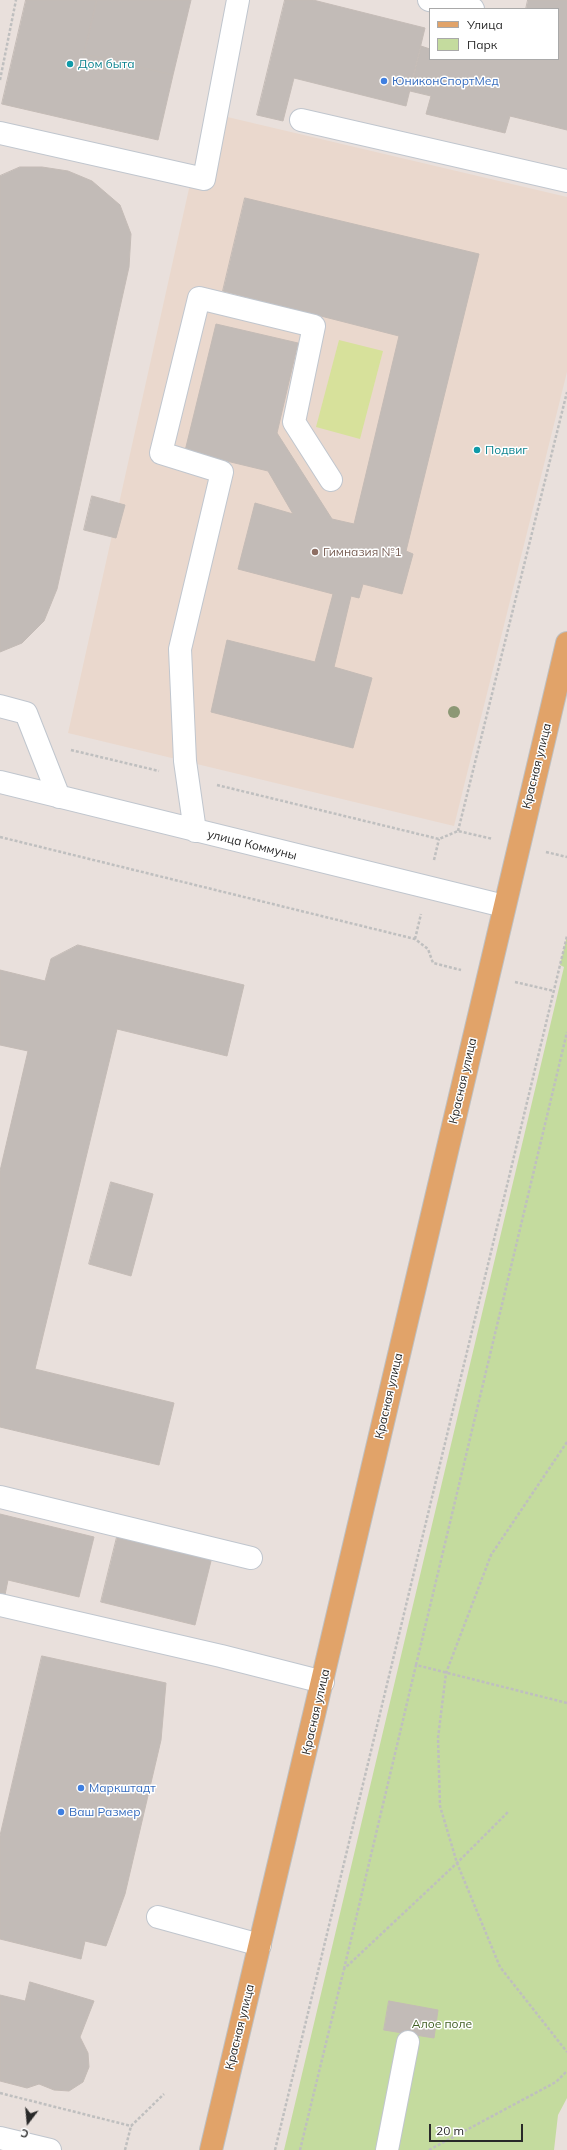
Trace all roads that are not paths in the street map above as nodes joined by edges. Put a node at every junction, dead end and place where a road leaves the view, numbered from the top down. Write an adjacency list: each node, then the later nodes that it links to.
1 (238, 0): 5 (street)
2 (429, 0): 3 (street)
3 (468, 8)
4 (301, 120): 6 (street)
5 (0, 133)
6 (567, 181)
7 (331, 480): 12 (street)
8 (567, 643): 13 (main road, Красная улица)
9 (0, 706): 11 (street)
10 (0, 782): 11 (street, улица Коммуны)
11 (60, 797): 12 (street, улица Коммуны)
12 (195, 831): 13 (street, улица Коммуны)
13 (504, 906): 17 (main road, Красная улица)
14 (0, 1497): 15 (street)
15 (251, 1558)
16 (0, 1605): 17 (street)
17 (323, 1682): 19 (main road, Красная улица)
18 (158, 1917): 19 (street)
19 (260, 1945): 23 (main road, Красная улица)
20 (408, 2042): 24 (street)
21 (0, 2138): 22 (street)
22 (50, 2150)
23 (211, 2150)
24 (387, 2150)

